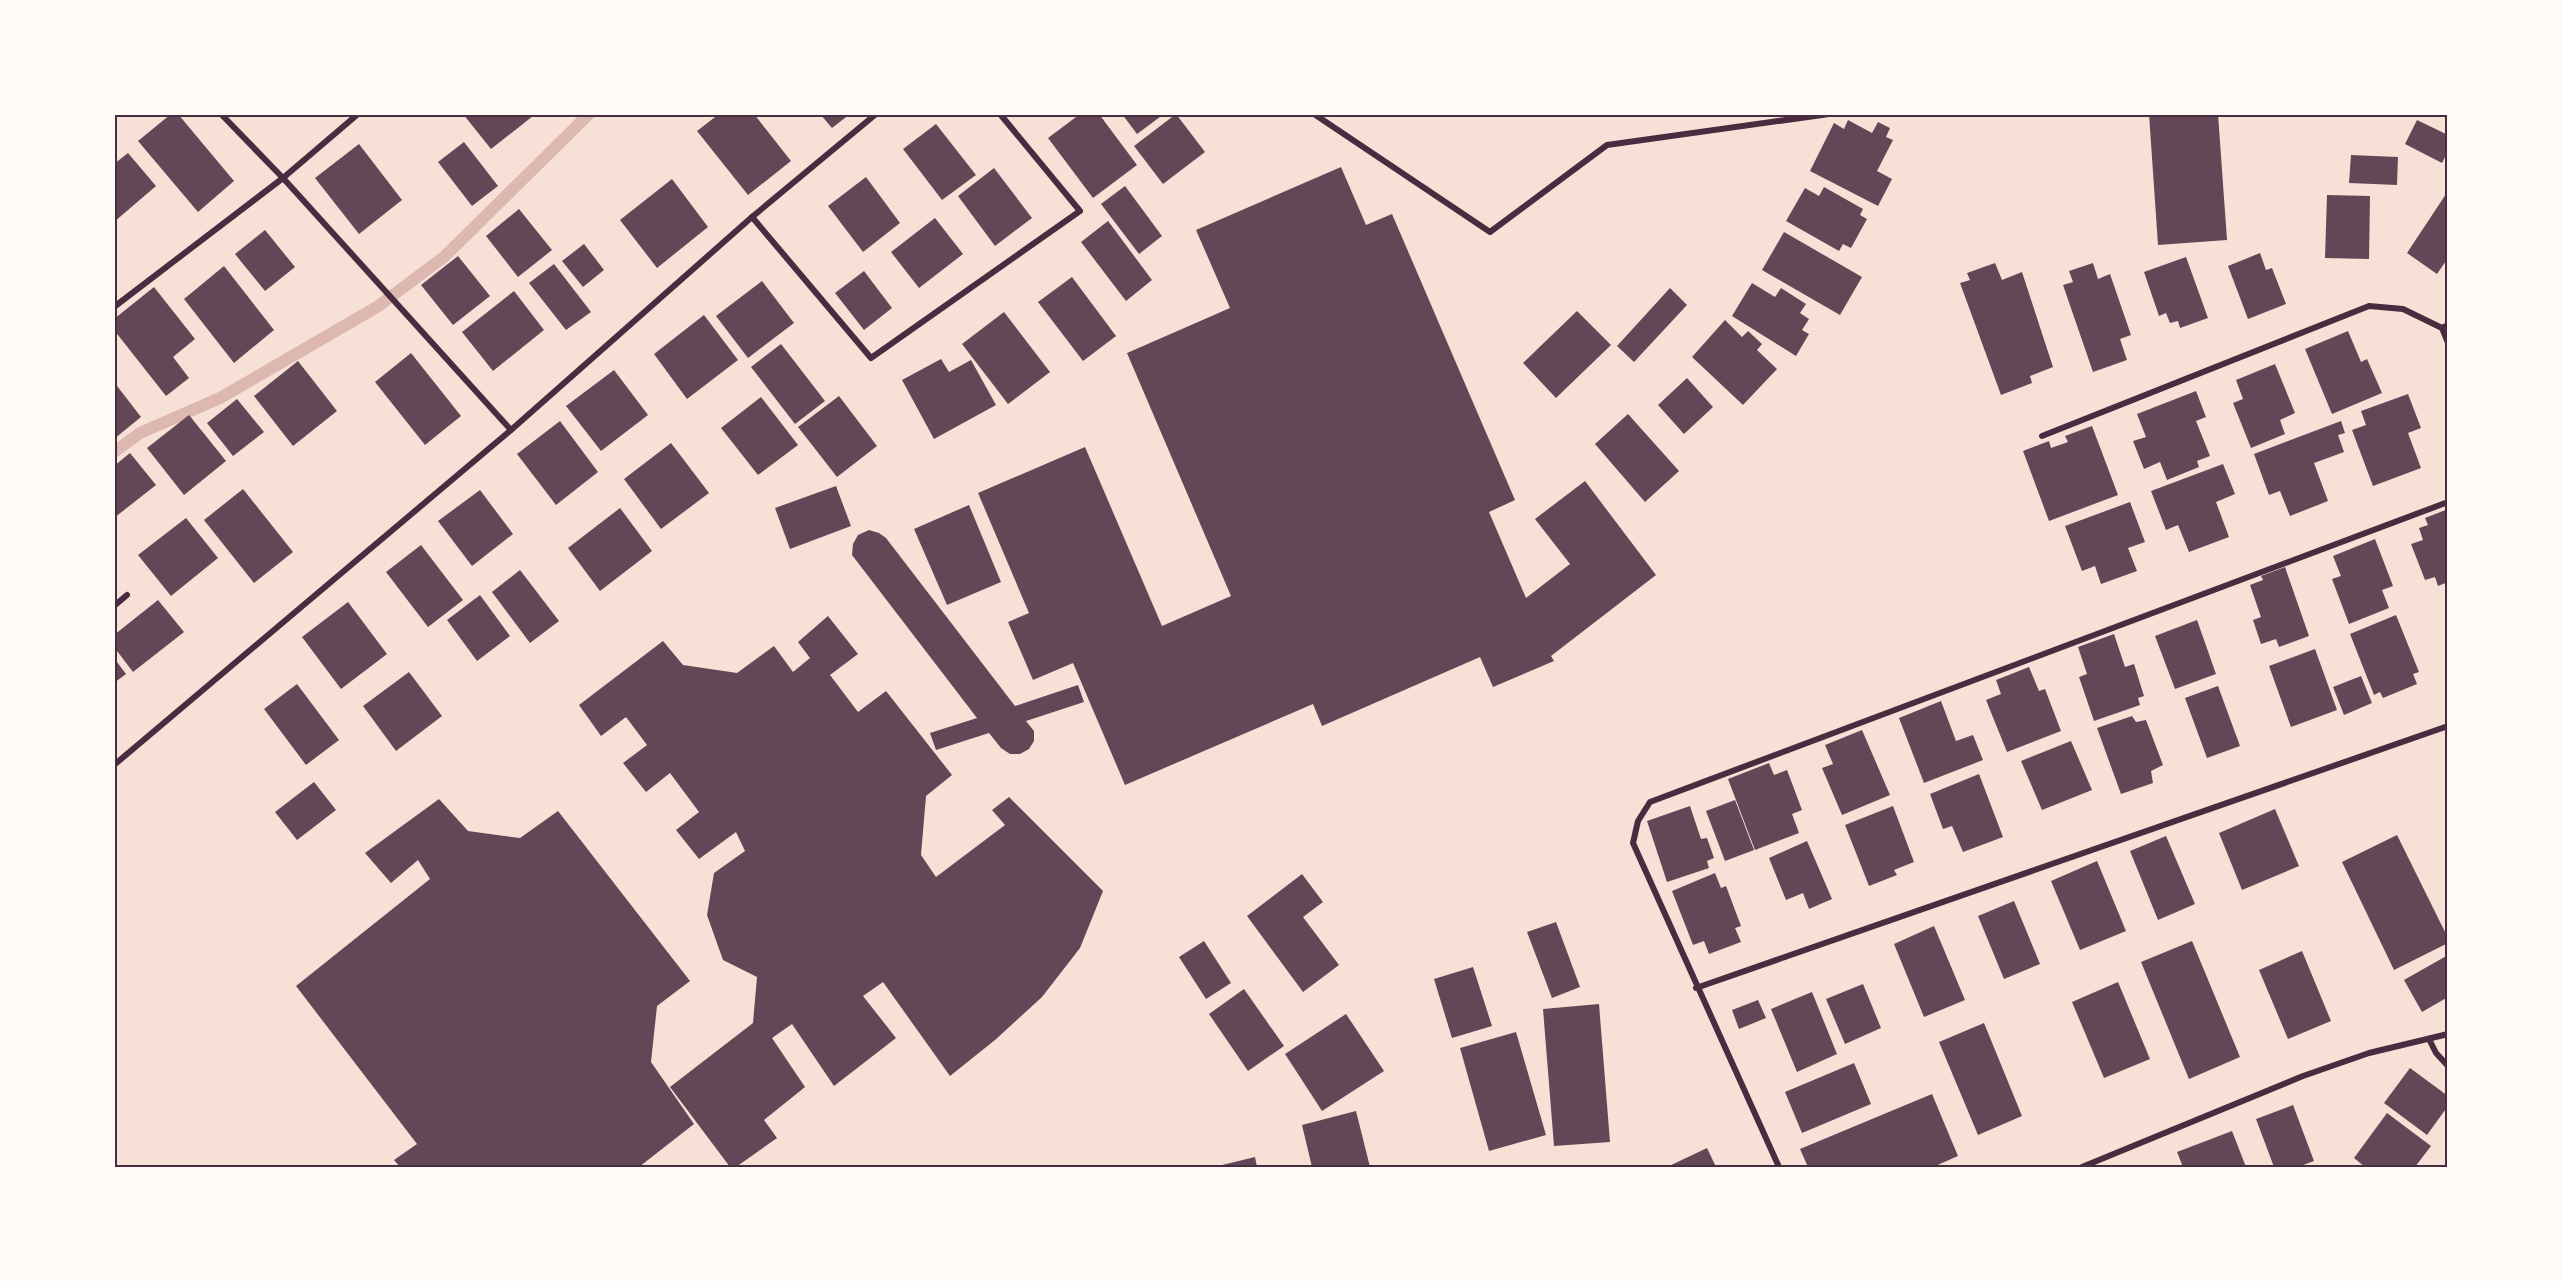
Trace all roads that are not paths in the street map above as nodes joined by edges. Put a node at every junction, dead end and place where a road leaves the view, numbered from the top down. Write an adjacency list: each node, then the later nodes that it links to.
1 (221, 114): 7 (street)
2 (358, 114): 7 (street)
3 (876, 114): 8 (street)
4 (1000, 114): 8 (street)
5 (1314, 114): 6 (street)
6 (1829, 114)
7 (283, 178): 9 (street); 12 (street)
8 (752, 217): 12 (street)
9 (114, 307)
10 (2445, 326): 11 (street); 13 (street)
11 (2448, 343)
12 (511, 430): 18 (street)
13 (2042, 436)
14 (2448, 502): 19 (street)
15 (127, 595): 16 (street)
16 (114, 606)
17 (2448, 726): 19 (street)
18 (114, 765)
19 (1696, 988): 23 (street)
20 (2448, 1034): 21 (street)
21 (2430, 1039): 22 (street); 24 (street)
22 (2448, 1066)
23 (1779, 1167)
24 (2082, 1167)

